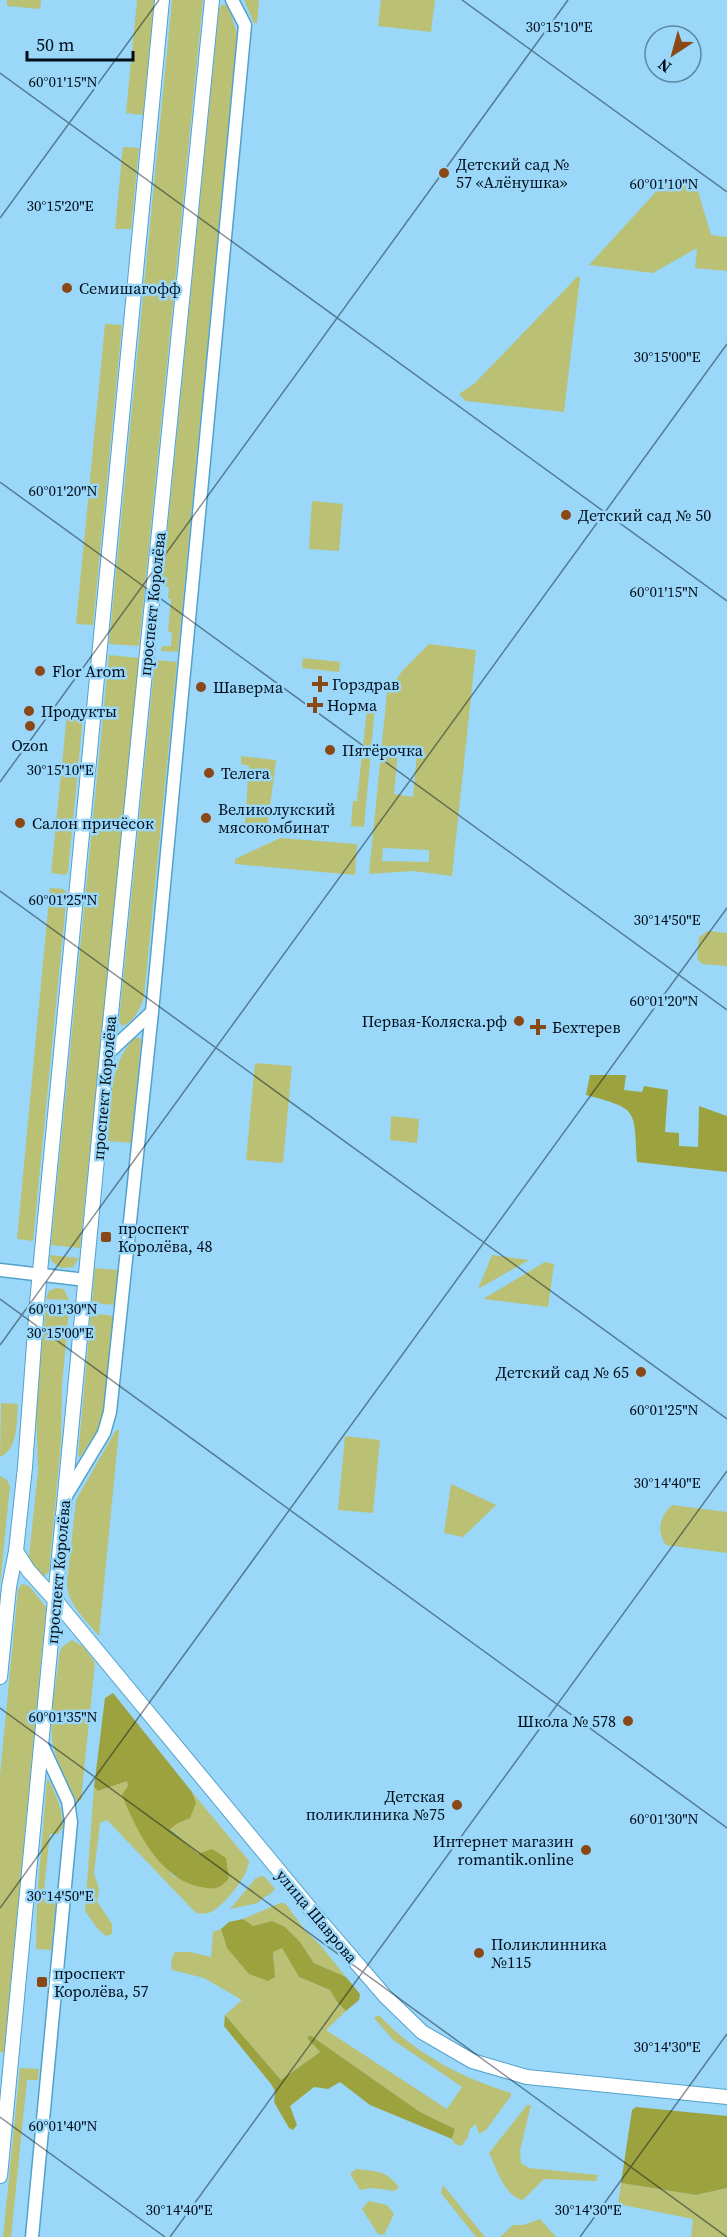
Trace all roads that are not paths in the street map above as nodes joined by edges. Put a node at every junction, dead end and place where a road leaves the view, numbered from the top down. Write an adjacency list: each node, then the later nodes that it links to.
1 (162, 0): 7 (street)
2 (212, 0): 5 (street, проспект Королёва)
3 (232, 0): 4 (street)
4 (152, 1012): 5 (street); 9 (street)
5 (107, 1054): 8 (street, проспект Королёва)
6 (0, 1270): 7 (street)
7 (40, 1275): 8 (street); 10 (street)
8 (86, 1280): 9 (street, проспект Королёва)
9 (65, 1497): 11 (street, проспект Королёва)
10 (16, 1551): 11 (street, улица Шаврова); 12 (street)
11 (56, 1601): 13 (street, проспект Королёва); 14 (street, улица Шаврова)
12 (0, 1677)
13 (42, 1745): 15 (street, проспект Королёва); 16 (street)
14 (727, 2097)
15 (0, 2176)
16 (32, 2237)

